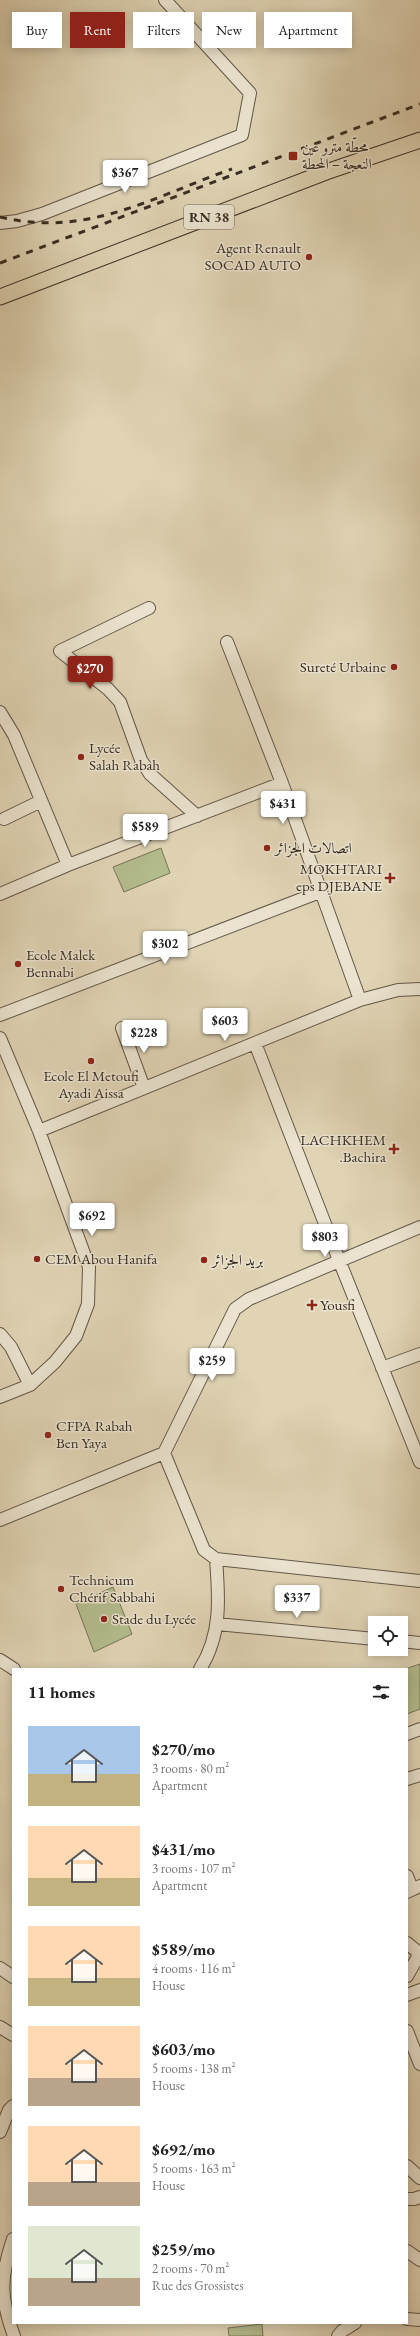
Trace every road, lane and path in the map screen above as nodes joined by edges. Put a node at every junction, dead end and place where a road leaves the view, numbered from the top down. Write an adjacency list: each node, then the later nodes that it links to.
1 (165, 0): 4 (street)
2 (420, 140): 5 (main road, RN 38)
3 (420, 148): 6 (main road, RN 38)
4 (0, 223)
5 (0, 297)
6 (0, 305)
7 (148, 608): 12 (street)
8 (227, 642): 10 (street)
9 (0, 712): 11 (street)
10 (282, 783): 12 (street); 15 (street)
11 (41, 801): 13 (street); 14 (street)
12 (197, 816): 14 (street)
13 (4, 819)
14 (68, 865): 16 (street)
15 (320, 892): 18 (street); 19 (street)
16 (0, 894)
17 (420, 989): 18 (street)
18 (360, 1000): 22 (street)
19 (0, 1015)
20 (122, 1028): 23 (street)
21 (0, 1038): 24 (street)
22 (255, 1043): 23 (street); 26 (street)
23 (144, 1088): 24 (street)
24 (39, 1131): 31 (street)
25 (420, 1228): 26 (street)
26 (339, 1260): 30 (street); 33 (street)
27 (0, 1334): 28 (street)
28 (5, 1349): 31 (street)
29 (420, 1354): 30 (street)
30 (382, 1368): 34 (street)
31 (30, 1385): 32 (street)
32 (0, 1397)
33 (164, 1453): 35 (street); 36 (street)
34 (420, 1462)
35 (0, 1520)
36 (216, 1559): 37 (street); 38 (street)
37 (420, 1581)
38 (218, 1624): 39 (street); 44 (street)
39 (368, 1638)
40 (408, 1642): 41 (street)
41 (420, 1643)
42 (0, 1660): 43 (street)
43 (12, 1668)
44 (200, 1668)
45 (420, 1729): 46 (street)
46 (408, 1734)
47 (420, 1775): 48 (street)
48 (408, 1779)
49 (408, 1878): 50 (street)
50 (413, 1889)
51 (408, 1944): 52 (street)
52 (420, 1953): 54 (street)
53 (0, 1968): 55 (street)
54 (408, 1974)
55 (12, 1976)
56 (420, 1990): 57 (street)
57 (408, 1995)
58 (0, 2026): 59 (street)
59 (12, 2034)
60 (408, 2034): 61 (street)
61 (420, 2064)
62 (12, 2107): 63 (street)
63 (0, 2132)
64 (408, 2167): 65 (street)
65 (420, 2178)
66 (420, 2196): 67 (street)
67 (408, 2199)
68 (12, 2242): 71 (street)
69 (408, 2251): 70 (street)
70 (420, 2260)
71 (1, 2274): 74 (street)
72 (408, 2319): 73 (street)
73 (420, 2320)
74 (11, 2324): 76 (street)
75 (352, 2324): 77 (street)
76 (14, 2336)
77 (338, 2336)

